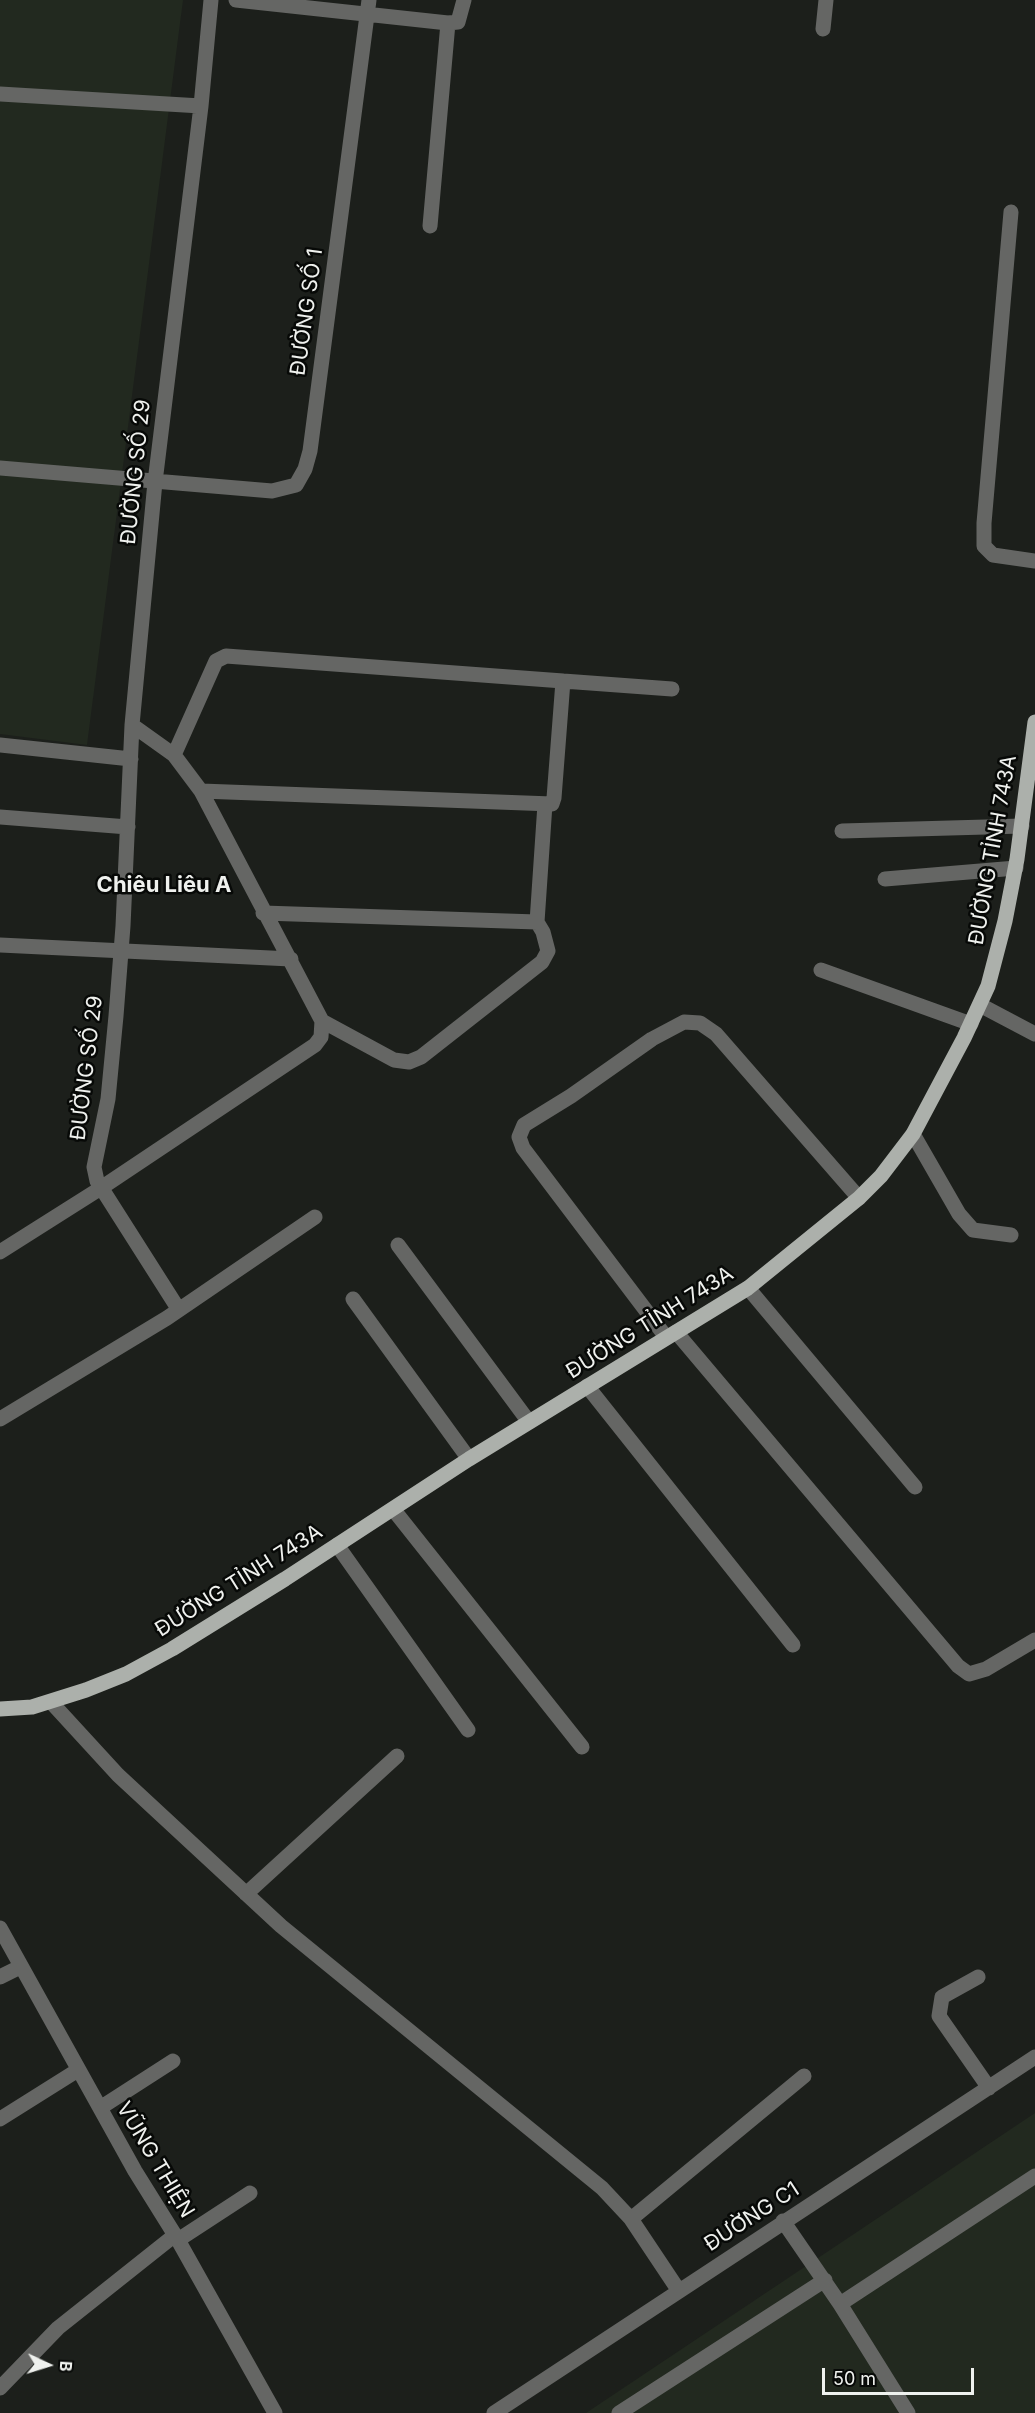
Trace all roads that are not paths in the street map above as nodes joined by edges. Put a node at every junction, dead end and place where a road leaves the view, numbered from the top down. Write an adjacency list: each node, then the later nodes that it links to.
1 (211, 0): 9 (street, ĐƯỜNG SỐ 29)
2 (236, 0): 5 (street)
3 (464, 0): 6 (street)
4 (826, 0): 7 (street)
5 (368, 7): 6 (street); 13 (street, ĐƯỜNG SỐ 1)
6 (453, 23): 11 (street)
7 (822, 29)
8 (0, 94): 9 (street)
9 (201, 106): 13 (street, ĐƯỜNG SỐ 29)
10 (1011, 212): 14 (street)
11 (430, 226)
12 (0, 468): 13 (street, ĐƯỜNG SỐ 1)
13 (154, 482): 18 (street, ĐƯỜNG SỐ 29)
14 (1035, 561)
15 (563, 681): 16 (street); 20 (street); 23 (street)
16 (672, 689)
17 (1035, 722): 25 (main road, ĐƯỜNG TỈNH 743A)
18 (132, 725): 20 (street); 21 (street, ĐƯỜNG SỐ 29)
19 (0, 745): 21 (street)
20 (174, 755): 22 (street)
21 (132, 759): 26 (street, ĐƯỜNG SỐ 29)
22 (201, 791): 23 (street); 30 (street)
23 (546, 804): 31 (street)
24 (0, 817): 26 (street)
25 (1022, 826): 27 (street); 28 (main road, ĐƯỜNG TỈNH 743A)
26 (128, 827): 33 (street, ĐƯỜNG SỐ 29)
27 (842, 831)
28 (1016, 868): 29 (street); 36 (main road, ĐƯỜNG TỈNH 743A)
29 (885, 879)
30 (263, 913): 31 (street); 34 (street)
31 (537, 922): 37 (street)
32 (0, 945): 33 (street)
33 (121, 951): 34 (street); 41 (street, ĐƯỜNG SỐ 29)
34 (291, 959): 37 (street)
35 (821, 970): 38 (street)
36 (980, 1005): 38 (main road, ĐƯỜNG TỈNH 743A); 39 (street)
37 (322, 1021): 41 (street)
38 (971, 1024): 40 (main road, ĐƯỜNG TỈNH 743A)
39 (1035, 1034)
40 (913, 1134): 42 (main road, ĐƯỜNG TỈNH 743A); 44 (street)
41 (101, 1188): 46 (street); 49 (street)
42 (859, 1198): 47 (main road, ĐƯỜNG TỈNH 743A); 50 (street)
43 (315, 1217): 49 (street)
44 (1011, 1235)
45 (398, 1245): 53 (street)
46 (0, 1252)
47 (748, 1288): 50 (main road, ĐƯỜNG TỈNH 743A); 55 (street)
48 (353, 1299): 54 (street)
49 (179, 1310): 52 (street)
50 (671, 1334): 51 (main road, ĐƯỜNG TỈNH 743A); 58 (street)
51 (587, 1386): 53 (main road, ĐƯỜNG TỈNH 743A); 59 (street)
52 (0, 1419)
53 (529, 1422): 54 (main road, ĐƯỜNG TỈNH 743A)
54 (469, 1459): 56 (main road, ĐƯỜNG TỈNH 743A)
55 (915, 1487)
56 (393, 1509): 57 (main road, ĐƯỜNG TỈNH 743A); 63 (street)
57 (337, 1545): 60 (main road, ĐƯỜNG TỈNH 743A); 62 (street)
58 (1035, 1640)
59 (793, 1645)
60 (51, 1702): 61 (main road, ĐƯỜNG TỈNH 743A); 65 (street)
61 (0, 1709)
62 (468, 1730)
63 (582, 1747)
64 (397, 1756): 65 (street)
65 (246, 1894): 79 (street)
66 (0, 1928): 67 (street, VŨNG THIỆN)
67 (20, 1967): 68 (street); 72 (street, VŨNG THIỆN)
68 (0, 1977)
69 (978, 1977): 74 (street)
70 (1035, 2057): 74 (street, ĐƯỜNG C1)
71 (172, 2061): 75 (street)
72 (78, 2070): 75 (street, VŨNG THIỆN); 76 (street)
73 (804, 2076): 79 (street)
74 (989, 2088): 80 (street, ĐƯỜNG C1)
75 (100, 2108): 81 (street, VŨNG THIỆN)
76 (0, 2119)
77 (1035, 2176): 84 (street)
78 (250, 2193): 81 (street)
79 (631, 2219): 83 (street)
80 (783, 2221): 82 (street); 83 (street, ĐƯỜNG C1)
81 (177, 2238): 85 (street); 86 (street, VŨNG THIỆN)
82 (825, 2280): 84 (street); 88 (street)
83 (679, 2291): 87 (street, ĐƯỜNG C1)
84 (840, 2304): 89 (street)
85 (0, 2388)
86 (275, 2413)
87 (494, 2413)
88 (619, 2413)
89 (908, 2413)

